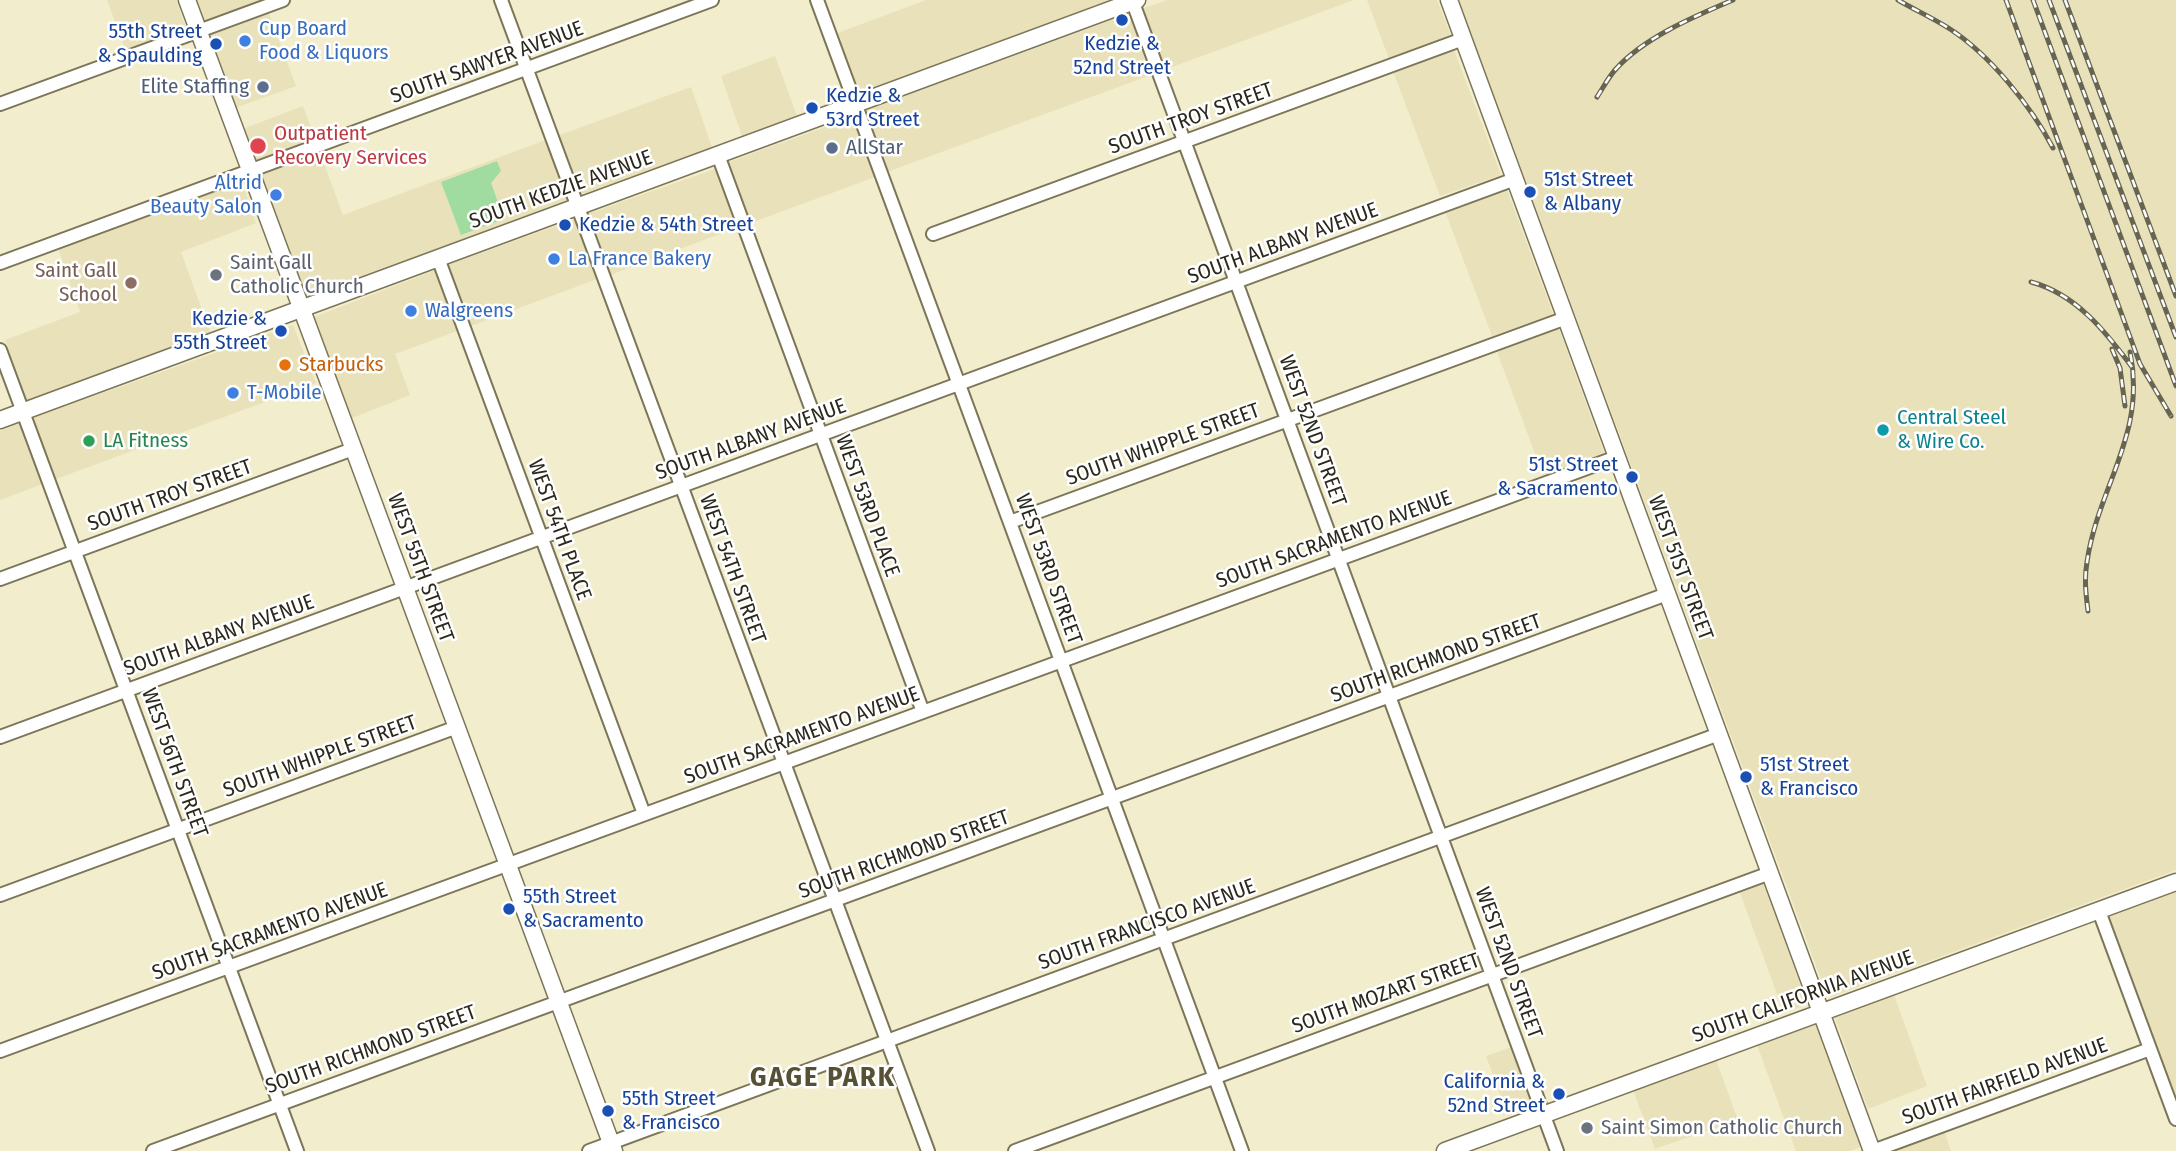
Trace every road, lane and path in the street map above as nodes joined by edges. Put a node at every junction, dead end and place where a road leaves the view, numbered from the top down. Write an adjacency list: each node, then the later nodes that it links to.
1 (187, 0): 8 (main road, WEST 55TH STREET)
2 (283, 0): 8 (street)
3 (501, 0): 10 (street, WEST 54TH STREET)
4 (712, 0): 10 (street, SOUTH SAWYER AVENUE)
5 (817, 0): 12 (street, WEST 53RD STREET)
6 (1449, 0): 9 (main road, WEST 51ST STREET)
7 (1134, 1): 12 (main road, SOUTH KEDZIE AVENUE); 13 (street, WEST 52ND STREET)
8 (198, 31): 11 (street); 15 (main road, WEST 55TH STREET)
9 (1463, 39): 13 (street, SOUTH TROY STREET); 16 (main road, WEST 51ST STREET)
10 (526, 68): 15 (street, SOUTH SAWYER AVENUE); 17 (street, WEST 54TH STREET)
11 (0, 104)
12 (855, 104): 14 (main road, SOUTH KEDZIE AVENUE); 25 (street, WEST 53RD STREET)
13 (1185, 142): 18 (street, SOUTH TROY STREET); 21 (street, WEST 52ND STREET)
14 (718, 155): 17 (main road, SOUTH KEDZIE AVENUE); 29 (street, WEST 53RD PLACE)
15 (250, 171): 20 (street, SOUTH SAWYER AVENUE); 22 (main road, WEST 55TH STREET)
16 (1515, 179): 21 (street, SOUTH ALBANY AVENUE); 23 (main road, WEST 51ST STREET)
17 (577, 207): 19 (main road, SOUTH KEDZIE AVENUE); 32 (street, WEST 54TH STREET)
18 (933, 234)
19 (438, 258): 22 (main road, SOUTH KEDZIE AVENUE); 34 (street, WEST 54TH PLACE)
20 (0, 263)
21 (1236, 282): 25 (street, SOUTH ALBANY AVENUE); 28 (street, WEST 52ND STREET)
22 (301, 309): 26 (main road, SOUTH KEDZIE AVENUE); 30 (main road, WEST 55TH STREET)
23 (1566, 318): 28 (street, SOUTH WHIPPLE STREET); 31 (main road, WEST 51ST STREET)
24 (0, 350): 26 (street, WEST 56TH STREET)
25 (958, 384): 29 (street, SOUTH ALBANY AVENUE); 33 (street, WEST 53RD STREET)
26 (23, 411): 27 (main road, SOUTH KEDZIE AVENUE); 35 (street, WEST 56TH STREET)
27 (0, 420)
28 (1287, 420): 33 (street, SOUTH WHIPPLE STREET); 36 (street, WEST 52ND STREET)
29 (821, 435): 32 (street, SOUTH ALBANY AVENUE); 43 (street, WEST 53RD PLACE)
30 (353, 449): 35 (street, SOUTH TROY STREET); 38 (main road, WEST 55TH STREET)
31 (1617, 457): 36 (street, SOUTH SACRAMENTO AVENUE); 39 (main road, WEST 51ST STREET)
32 (681, 486): 34 (street, SOUTH ALBANY AVENUE); 47 (street, WEST 54TH STREET)
33 (1010, 522): 40 (street, WEST 53RD STREET)
34 (541, 538): 38 (street, SOUTH ALBANY AVENUE); 49 (street, WEST 54TH PLACE)
35 (75, 552): 37 (street, SOUTH TROY STREET); 41 (street, WEST 56TH STREET)
36 (1339, 559): 40 (street, SOUTH SACRAMENTO AVENUE); 42 (street, WEST 52ND STREET)
37 (0, 579)
38 (405, 588): 41 (street, SOUTH ALBANY AVENUE); 44 (main road, WEST 55TH STREET)
39 (1667, 594): 42 (street, SOUTH RICHMOND STREET); 45 (main road, WEST 51ST STREET)
40 (1061, 661): 43 (street, SOUTH SACRAMENTO AVENUE); 48 (street, WEST 53RD STREET)
41 (126, 691): 46 (street, SOUTH ALBANY AVENUE); 50 (street, WEST 56TH STREET)
42 (1390, 696): 48 (street, SOUTH RICHMOND STREET); 51 (street, WEST 52ND STREET)
43 (923, 712): 47 (street, SOUTH SACRAMENTO AVENUE)
44 (457, 727): 50 (street, SOUTH WHIPPLE STREET); 52 (main road, WEST 55TH STREET)
45 (1719, 734): 51 (street, SOUTH FRANCISCO AVENUE); 53 (main road, WEST 51ST STREET)
46 (0, 737)
47 (783, 763): 49 (street, SOUTH SACRAMENTO AVENUE); 56 (street, WEST 54TH STREET)
48 (1112, 799): 56 (street, SOUTH RICHMOND STREET); 58 (street, WEST 53RD STREET)
49 (644, 814): 52 (street, SOUTH SACRAMENTO AVENUE)
50 (178, 830): 55 (street, SOUTH WHIPPLE STREET); 59 (street, WEST 56TH STREET)
51 (1441, 836): 58 (street, SOUTH FRANCISCO AVENUE); 60 (street, WEST 52ND STREET)
52 (508, 864): 59 (street, SOUTH SACRAMENTO AVENUE); 61 (main road, WEST 55TH STREET)
53 (1770, 873): 60 (street, SOUTH MOZART STREET); 62 (main road, WEST 51ST STREET)
54 (2176, 882): 57 (main road, SOUTH CALIFORNIA AVENUE)
55 (0, 895)
56 (834, 901): 61 (street, SOUTH RICHMOND STREET); 63 (street, WEST 54TH STREET)
57 (2099, 911): 62 (main road, SOUTH CALIFORNIA AVENUE); 64 (street)
58 (1164, 939): 63 (street, SOUTH FRANCISCO AVENUE); 66 (street, WEST 53RD STREET)
59 (229, 967): 65 (street, SOUTH SACRAMENTO AVENUE); 67 (street, WEST 56TH STREET)
60 (1492, 975): 66 (street, SOUTH MOZART STREET); 68 (street, WEST 52ND STREET)
61 (558, 1002): 67 (street, SOUTH RICHMOND STREET); 70 (main road, WEST 55TH STREET)
62 (1821, 1013): 68 (main road, SOUTH CALIFORNIA AVENUE); 79 (main road, WEST 51ST STREET)
63 (887, 1041): 70 (street, SOUTH FRANCISCO AVENUE); 74 (street, WEST 54TH STREET)
64 (2150, 1049): 69 (street); 79 (street, SOUTH FAIRFIELD AVENUE)
65 (0, 1051)
66 (1215, 1077): 75 (street, SOUTH MOZART STREET); 76 (street, WEST 53RD STREET)
67 (279, 1105): 71 (street, SOUTH RICHMOND STREET); 72 (street, WEST 56TH STREET)
68 (1544, 1115): 77 (main road, SOUTH CALIFORNIA AVENUE); 78 (street, WEST 52ND STREET)
69 (2176, 1119)
70 (612, 1147): 73 (street, SOUTH FRANCISCO AVENUE)
71 (153, 1151)
72 (297, 1151)
73 (589, 1151)
74 (928, 1151)
75 (1015, 1151)
76 (1242, 1151)
77 (1445, 1151)
78 (1557, 1151)
79 (1873, 1151)

